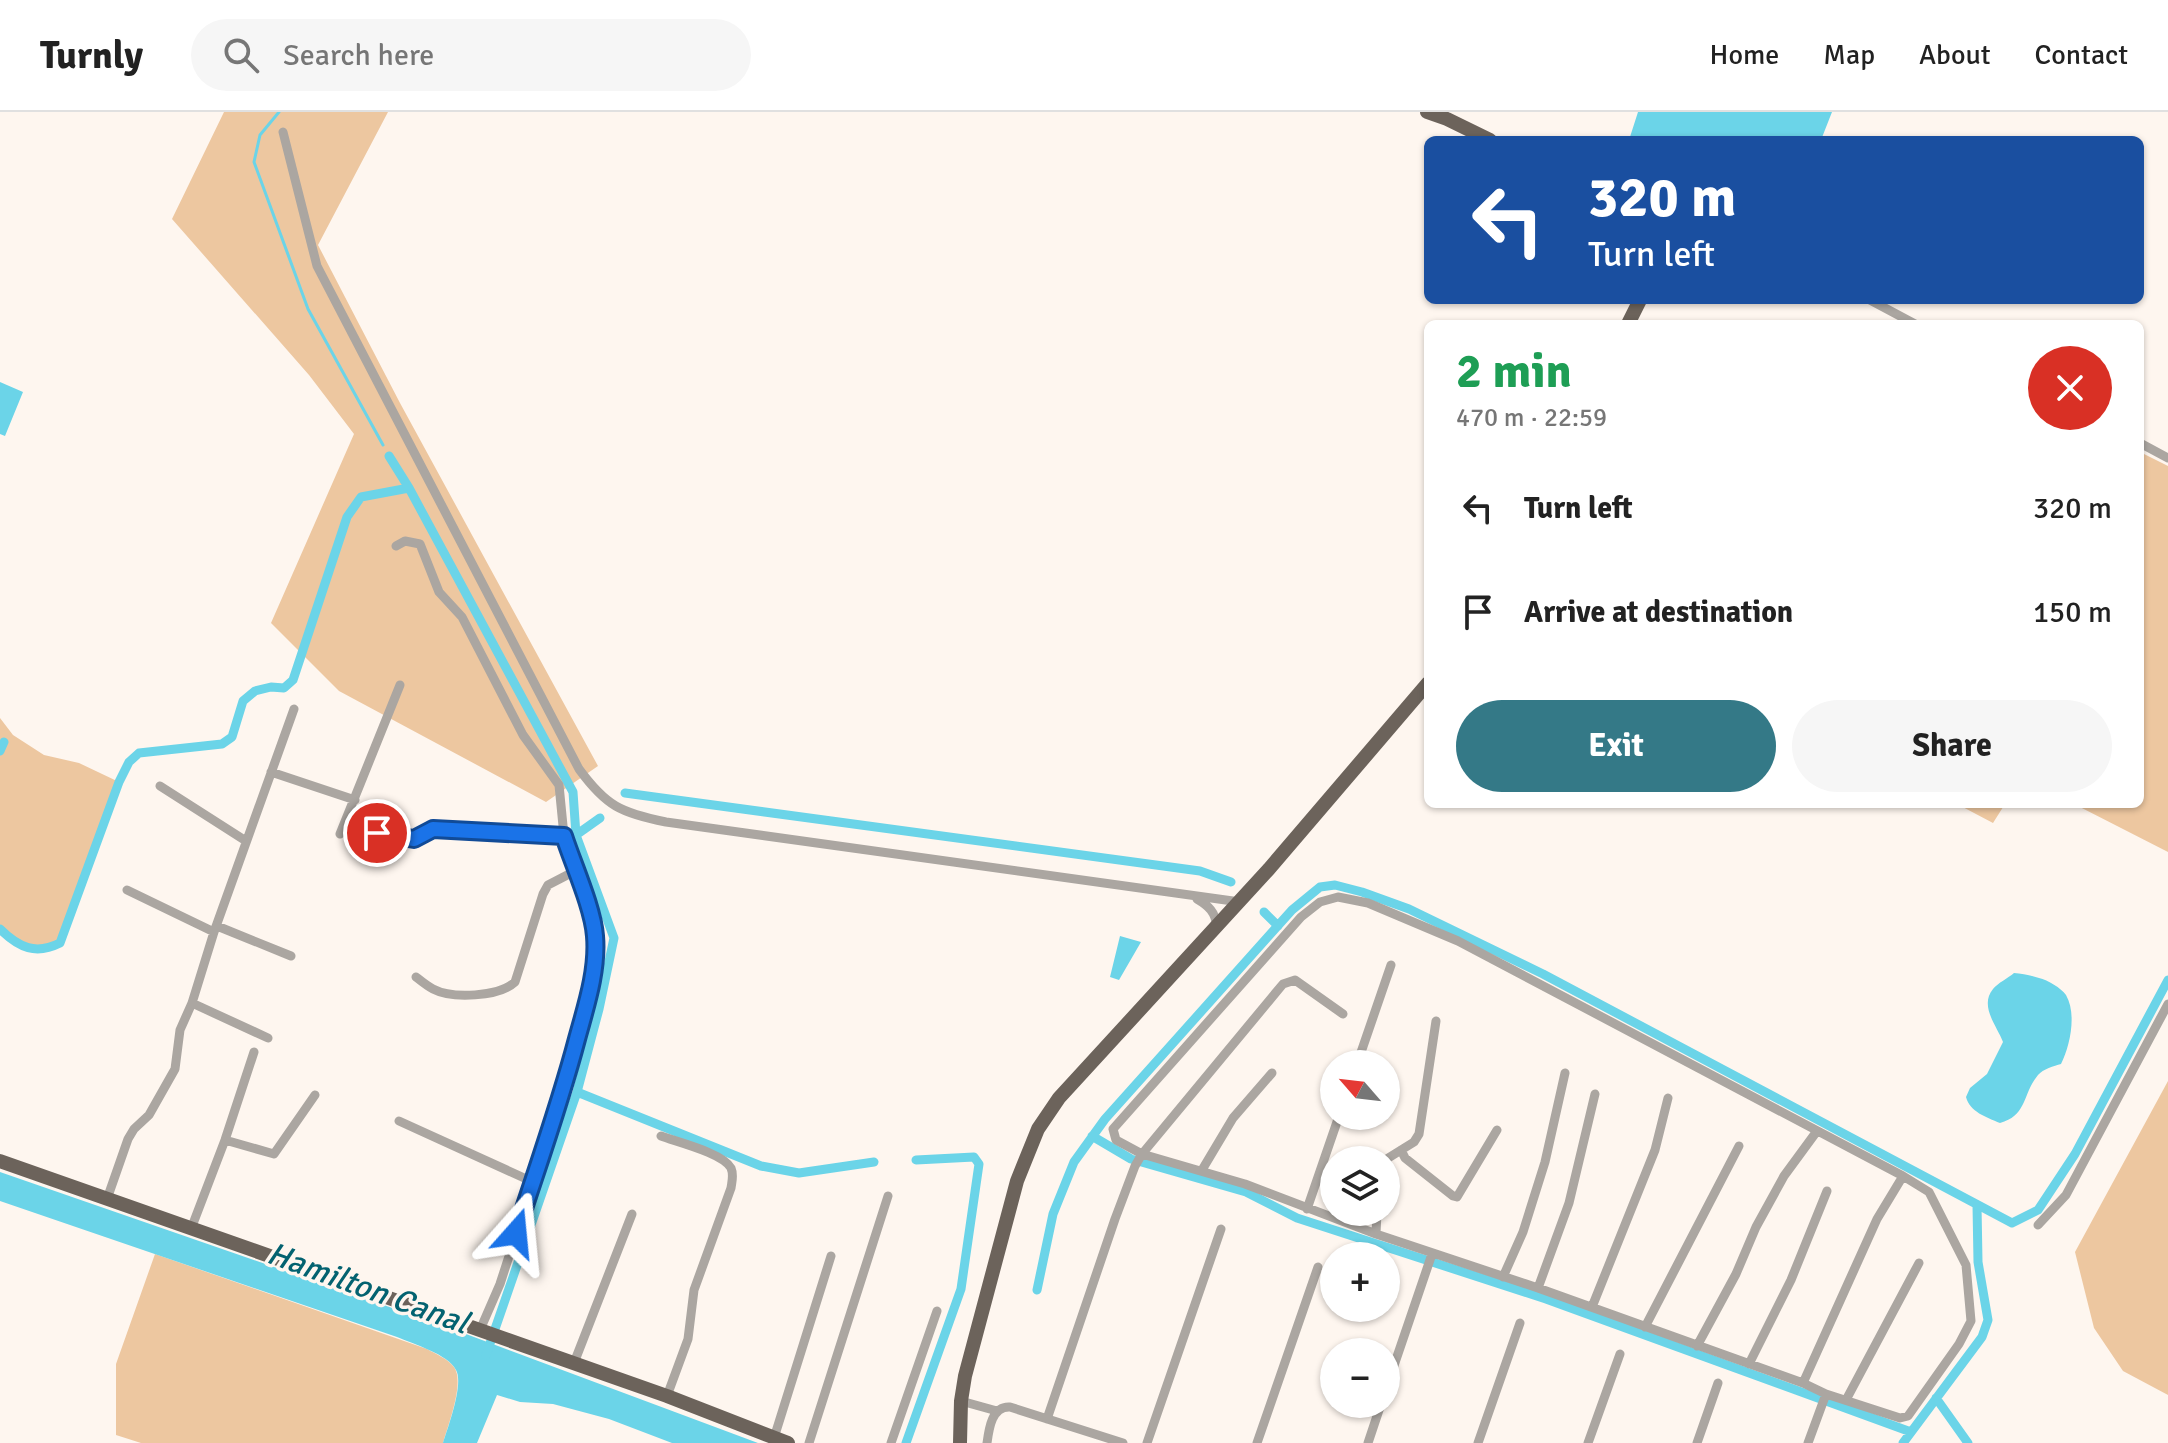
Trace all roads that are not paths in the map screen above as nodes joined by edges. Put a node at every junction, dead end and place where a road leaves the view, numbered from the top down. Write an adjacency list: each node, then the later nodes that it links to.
1 (1427, 112): 3 (main road)
2 (283, 132): 21 (street)
3 (1482, 136)
4 (1878, 304): 5 (street)
5 (1908, 320)
6 (2144, 445): 7 (street)
7 (2168, 458)
8 (396, 546): 17 (street)
9 (400, 685): 14 (street)
10 (1424, 688): 22 (main road)
11 (294, 709): 12 (street)
12 (271, 772): 14 (street); 18 (street)
13 (160, 786): 18 (street)
14 (355, 800): 16 (street)
15 (377, 833): 17 (street)
16 (340, 834)
17 (564, 836): 19 (street)
18 (246, 841): 24 (street)
19 (575, 871): 27 (street); 52 (street)
20 (127, 890): 24 (street)
21 (1191, 895): 22 (street); 23 (street)
22 (1240, 902): 23 (main road)
23 (1217, 926): 84 (main road)
24 (215, 929): 25 (street); 28 (street)
25 (291, 956)
26 (1391, 965): 33 (street)
27 (416, 977)
28 (192, 1003): 32 (street); 55 (street)
29 (2168, 1004): 58 (street)
30 (1343, 1014): 48 (street)
31 (1436, 1021): 47 (street)
32 (268, 1038)
33 (1362, 1050)
34 (254, 1052): 45 (street)
35 (1272, 1073): 50 (street)
36 (1565, 1073): 67 (street)
37 (1595, 1094): 68 (street)
38 (315, 1095): 45 (street)
39 (1668, 1098): 69 (street)
40 (399, 1121): 52 (street)
41 (1334, 1130): 56 (street)
42 (1497, 1130): 47 (street)
43 (1817, 1131): 48 (street); 51 (street); 74 (street)
44 (661, 1136): 82 (street)
45 (225, 1140): 60 (street)
46 (1739, 1146): 72 (street)
47 (1401, 1150)
48 (1139, 1159): 50 (street); 87 (street)
49 (0, 1161): 55 (main road)
50 (1202, 1170): 56 (street)
51 (1903, 1176): 80 (street); 83 (street)
52 (533, 1182): 73 (street)
53 (1827, 1191): 78 (street)
54 (888, 1196): 89 (street)
55 (107, 1199): 60 (main road)
56 (1307, 1209): 62 (street)
57 (632, 1214): 77 (street)
58 (2038, 1225)
59 (1376, 1226): 62 (street)
60 (191, 1229): 73 (main road)
61 (1221, 1229): 94 (street)
62 (1376, 1234): 63 (street)
63 (1431, 1255): 67 (street); 75 (street)
64 (831, 1256): 88 (street)
65 (1919, 1263): 83 (street)
66 (1318, 1267): 95 (street)
67 (1503, 1277): 68 (street)
68 (1538, 1288): 69 (street)
69 (1592, 1307): 72 (street)
70 (937, 1311): 90 (street)
71 (1520, 1323): 97 (street)
72 (1645, 1327): 74 (street)
73 (482, 1330): 77 (main road)
74 (1697, 1346): 78 (street)
75 (1400, 1348)
76 (1620, 1354): 98 (street)
77 (574, 1363): 82 (main road)
78 (1749, 1364): 80 (street)
79 (1718, 1383): 99 (street)
80 (1803, 1383): 81 (street)
81 (1825, 1395): 83 (street); 100 (street)
82 (667, 1396): 88 (main road)
83 (1846, 1400)
84 (961, 1401): 85 (street); 91 (main road)
85 (997, 1411): 87 (street); 92 (street)
86 (1376, 1418): 96 (street)
87 (1047, 1419): 93 (street)
88 (781, 1441)
89 (809, 1443)
90 (891, 1443)
91 (960, 1443)
92 (987, 1443)
93 (1123, 1443)
94 (1147, 1443)
95 (1257, 1443)
96 (1368, 1443)
97 (1478, 1443)
98 (1588, 1443)
99 (1697, 1443)
100 (1808, 1443)

